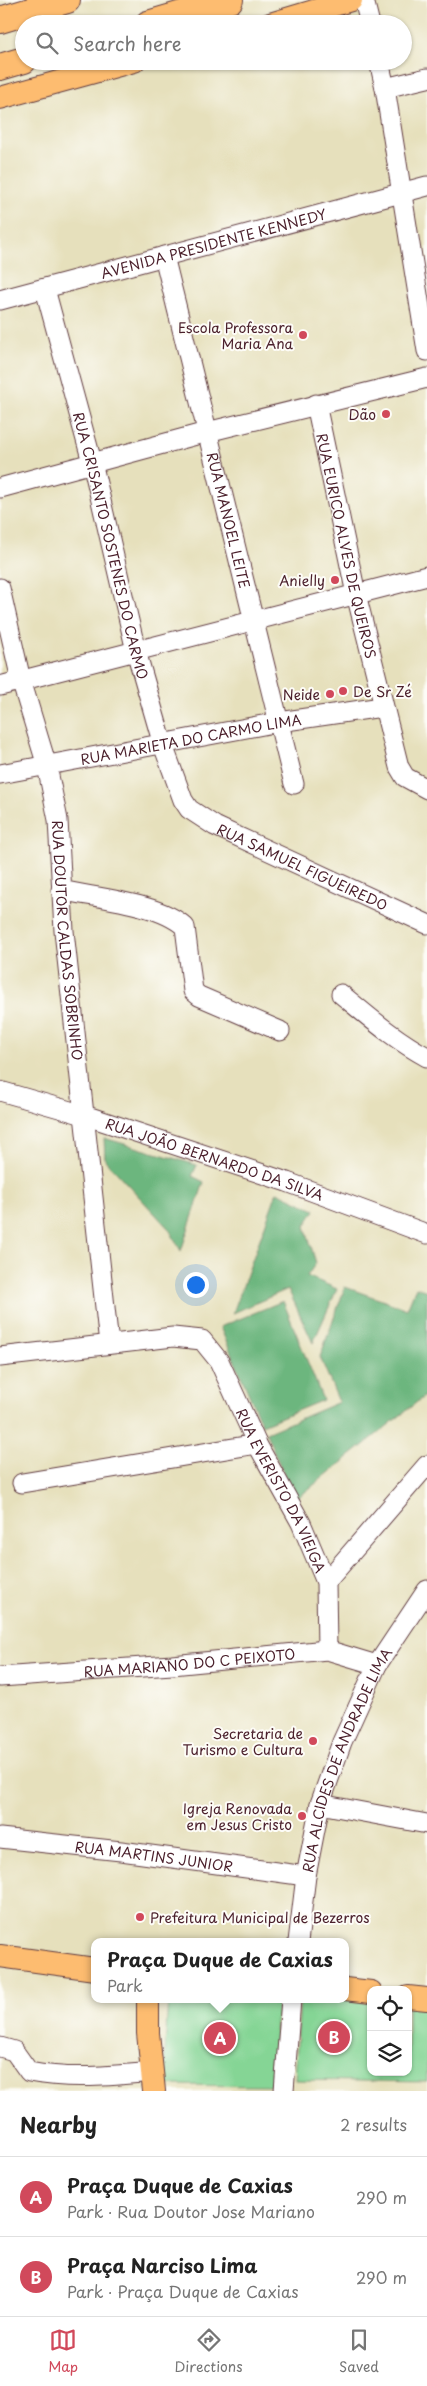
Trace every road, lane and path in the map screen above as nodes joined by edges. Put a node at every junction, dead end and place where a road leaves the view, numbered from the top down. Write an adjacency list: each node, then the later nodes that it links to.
1 (67, 0): 5 (highway)
2 (230, 0): 6 (highway)
3 (351, 0): 7 (main road)
4 (364, 0): 8 (street)
5 (17, 15)
6 (179, 15)
7 (300, 15)
8 (368, 15)
9 (15, 16): 10 (highway)
10 (0, 20)
11 (15, 63): 12 (highway)
12 (0, 67)
13 (101, 70): 17 (main road)
14 (381, 70): 16 (street)
15 (427, 78): 16 (street)
16 (386, 88): 19 (street)
17 (0, 98)
18 (427, 186): 19 (street, AVENIDA PRESIDENTE KENNEDY)
19 (402, 191): 20 (street, AVENIDA PRESIDENTE KENNEDY); 23 (street)
20 (164, 256): 21 (street, AVENIDA PRESIDENTE KENNEDY); 26 (street, RUA MANOEL LEITE)
21 (45, 289): 22 (street, AVENIDA PRESIDENTE KENNEDY); 27 (street, RUA CRISANTO SOSTENES DO CARMO)
22 (0, 300)
23 (427, 351)
24 (427, 378): 25 (street)
25 (316, 404): 26 (street); 31 (street, RUA EURICO ALVES DE QUEIROS)
26 (206, 432): 27 (street); 32 (street, RUA MANOEL LEITE)
27 (92, 462): 28 (street); 33 (street, RUA CRISANTO SOSTENES DO CARMO)
28 (0, 488)
29 (427, 576): 31 (street)
30 (0, 588): 34 (street, RUA DOUTOR CALDAS SOBRINHO)
31 (356, 594): 32 (street); 36 (street, RUA EURICO ALVES DE QUEIROS)
32 (254, 621): 33 (street); 37 (street, RUA MANOEL LEITE)
33 (136, 651): 34 (street); 38 (street, RUA CRISANTO SOSTENES DO CARMO)
34 (21, 680): 35 (street); 39 (street, RUA DOUTOR CALDAS SOBRINHO)
35 (0, 686)
36 (382, 707): 37 (street, RUA MARIETA DO CARMO LIMA); 42 (street, RUA EURICO ALVES DE QUEIROS)
37 (279, 722): 38 (street, RUA MARIETA DO CARMO LIMA); 41 (street, RUA MANOEL LEITE)
38 (163, 746): 39 (street, RUA MARIETA DO CARMO LIMA); 43 (street, RUA CRISANTO SOSTENES DO CARMO)
39 (47, 766): 40 (street, RUA MARIETA DO CARMO LIMA); 44 (street, RUA DOUTOR CALDAS SOBRINHO)
40 (0, 774)
41 (294, 784)
42 (427, 789)
43 (183, 800): 45 (street, RUA SAMUEL FIGUEIREDO)
44 (61, 890): 47 (street); 50 (street, RUA DOUTOR CALDAS SOBRINHO)
45 (427, 924)
46 (341, 994): 48 (street)
47 (280, 1031)
48 (427, 1057)
49 (0, 1091): 50 (street, RUA JOÃO BERNARDO DA SILVA)
50 (84, 1114): 51 (street, RUA JOÃO BERNARDO DA SILVA); 52 (street, RUA DOUTOR CALDAS SOBRINHO)
51 (427, 1234)
52 (109, 1344): 53 (street); 54 (street, RUA EVERISTO DA VIEIGA)
53 (0, 1357)
54 (257, 1444): 56 (street); 57 (street, RUA EVERISTO DA VIEIGA)
55 (427, 1465): 57 (street)
56 (22, 1483)
57 (326, 1582): 59 (street, RUA EVERISTO DA VIEIGA)
58 (427, 1590): 60 (street, RUA ALCIDES DE ANDRADE LIMA)
59 (326, 1650): 60 (street, RUA MARIANO DO C PEIXOTO); 61 (street, RUA MARIANO DO C PEIXOTO)
60 (377, 1665): 62 (street, RUA ALCIDES DE ANDRADE LIMA)
61 (0, 1676)
62 (320, 1804): 63 (street); 65 (street, RUA ALCIDES DE ANDRADE LIMA)
63 (427, 1824)
64 (0, 1838): 65 (street, RUA MARTINS JUNIOR)
65 (306, 1876): 66 (street, RUA ALCIDES DE ANDRADE LIMA)
66 (298, 1938)
67 (0, 1956): 68 (main road)
68 (91, 1968)
69 (349, 1989): 70 (main road)
70 (367, 1992)
71 (412, 1997): 72 (main road)
72 (427, 1999)
73 (148, 2003): 76 (main road)
74 (291, 2003): 77 (street)
75 (0, 2047): 76 (street)
76 (153, 2082)
77 (284, 2091)

